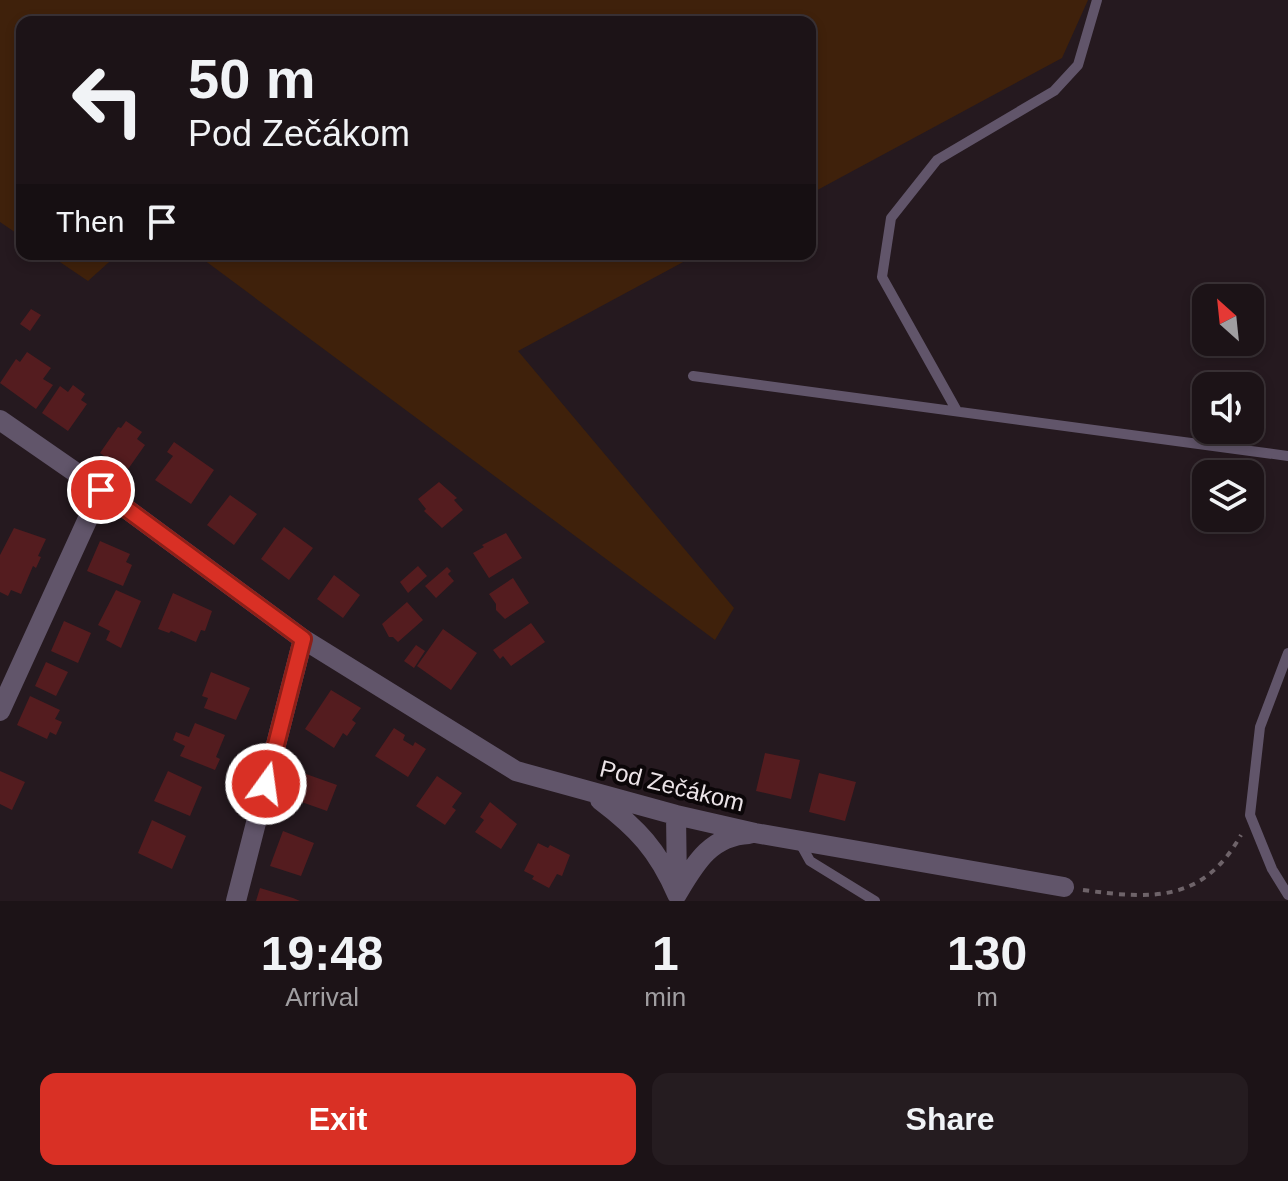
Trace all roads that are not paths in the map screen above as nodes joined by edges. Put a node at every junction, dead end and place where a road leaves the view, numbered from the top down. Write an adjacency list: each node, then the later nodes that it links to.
1 (1097, 0): 3 (lane)
2 (693, 376): 3 (lane)
3 (957, 411): 5 (lane)
4 (0, 420): 6 (street, Pod Zečákom)
5 (1288, 456)
6 (101, 490): 7 (street, Pod Zečákom); 9 (street)
7 (303, 639): 10 (street, Pod Zečákom); 17 (street)
8 (1288, 653): 15 (lane)
9 (0, 711)
10 (592, 793): 11 (street, Pod Zečákom); 16 (street)
11 (676, 815): 12 (street, Pod Zečákom); 16 (street)
12 (755, 833): 13 (street, Pod Zečákom); 16 (street)
13 (800, 843): 14 (street, Pod Zečákom); 18 (lane)
14 (1064, 887)
15 (1288, 895)
16 (677, 898)
17 (236, 901)
18 (875, 901)

